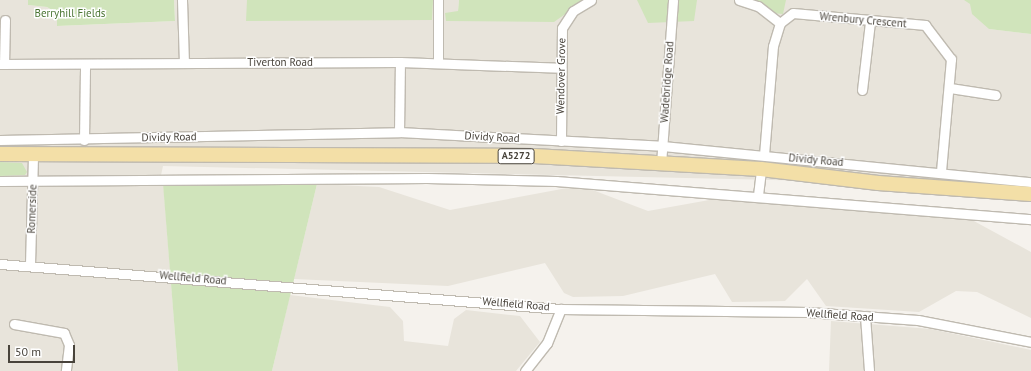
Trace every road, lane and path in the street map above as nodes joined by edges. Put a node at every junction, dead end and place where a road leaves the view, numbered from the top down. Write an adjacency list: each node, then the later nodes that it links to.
1 (182, 0): 9 (street)
2 (438, 0): 11 (street)
3 (591, 0): 14 (street, Wendover Grove)
4 (673, 0): 22 (street, Wadebridge Road)
5 (739, 0): 8 (street)
6 (6, 20): 12 (street)
7 (870, 22): 8 (street, Wrenbury Crescent); 15 (street, Wrenbury Crescent); 16 (street)
8 (780, 23): 25 (street)
9 (184, 62): 10 (street, Tiverton Road); 13 (street, Tiverton Road)
10 (400, 62): 11 (street, Tiverton Road); 18 (street)
11 (438, 62): 14 (street, Tiverton Road)
12 (2, 64): 13 (street, Tiverton Road)
13 (85, 65): 20 (street)
14 (560, 68): 21 (street, Wendover Grove)
15 (950, 88): 17 (street); 27 (street, Wrenbury Crescent)
16 (862, 90)
17 (995, 95)
18 (399, 132): 20 (street, Dividy Road); 21 (street, Dividy Road)
19 (0, 140): 20 (street, Dividy Road)
20 (84, 140)
21 (560, 141): 22 (street, Dividy Road)
22 (662, 146): 25 (street, Dividy Road); 26 (street, Wadebridge Road)
23 (0, 154): 24 (main road, Dividy Road / A5272)
24 (33, 154): 26 (main road, Dividy Road / A5272); 29 (street, Romerside)
25 (762, 162): 26 (main road, Dividy Road / A5272); 27 (street, Dividy Road); 31 (main road, Dividy Road / A5272); 32 (street)
26 (661, 164)
27 (941, 172): 30 (street, Dividy Road)
28 (0, 181): 29 (street)
29 (33, 181): 32 (street); 35 (street, Romerside)
30 (1031, 182)
31 (1031, 194)
32 (758, 195): 33 (street)
33 (1031, 219)
34 (0, 264): 35 (street, Wellfield Road)
35 (30, 264): 36 (street, Wellfield Road)
36 (561, 308): 37 (street, Wellfield Road); 41 (street)
37 (865, 316): 39 (street, Wellfield Road); 42 (street)
38 (14, 324): 40 (street)
39 (1031, 342)
40 (66, 371)
41 (526, 371)
42 (869, 371)

